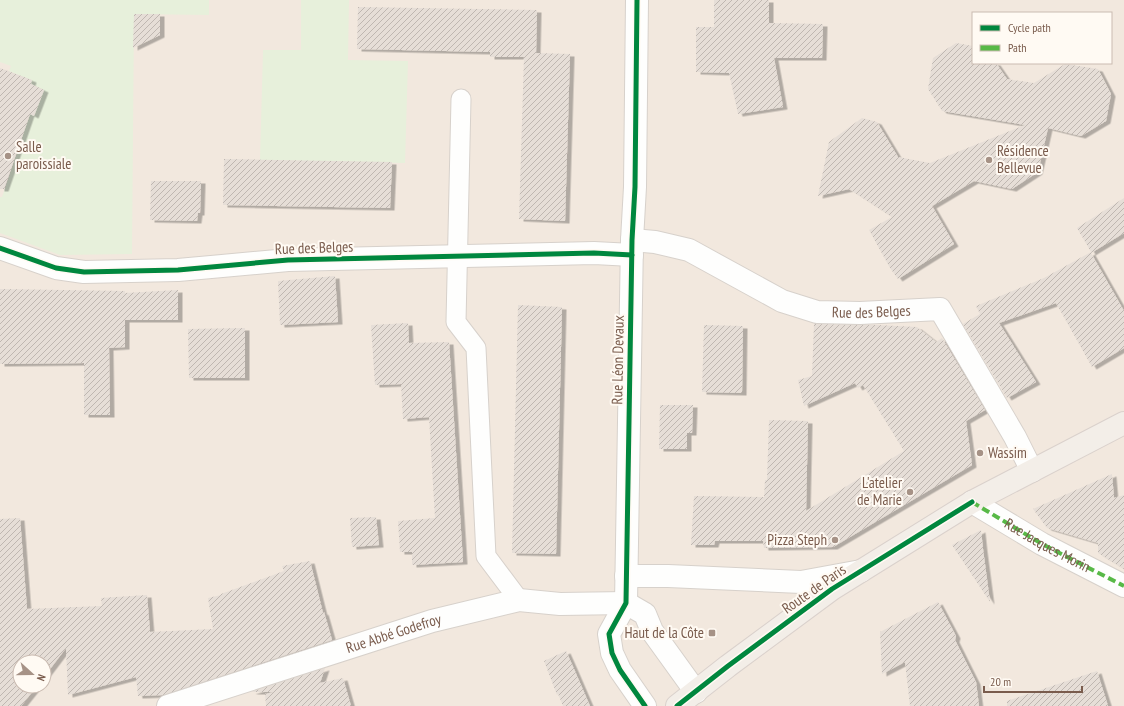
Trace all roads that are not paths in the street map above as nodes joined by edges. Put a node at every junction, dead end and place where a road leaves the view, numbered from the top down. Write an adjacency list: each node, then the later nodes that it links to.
1 (637, 0): 3 (street, Rue Léon Devaux)
2 (461, 99): 5 (lane)
3 (632, 247): 5 (street, Rue des Belges); 7 (street, Rue des Belges); 10 (street, Rue Léon Devaux)
4 (0, 248): 5 (street, Rue des Belges)
5 (457, 256): 12 (lane)
6 (1124, 423): 7 (main road, Route de Paris)
7 (1032, 471): 8 (main road, Route de Paris)
8 (972, 502): 9 (main road, Route de Paris); 11 (street, Rue Jacques Morin)
9 (861, 571): 10 (street, Route de Paris); 14 (main road, Route de Paris)
10 (626, 576): 13 (street, Rue Léon Devaux)
11 (1124, 586)
12 (519, 600): 13 (street, Rue Abbé Godefroy); 15 (street, Rue Abbé Godefroy)
13 (626, 603): 14 (street); 16 (street, Rue Léon Devaux)
14 (696, 692): 17 (main road, Route de Paris)
15 (168, 706)
16 (645, 706)
17 (677, 706)

